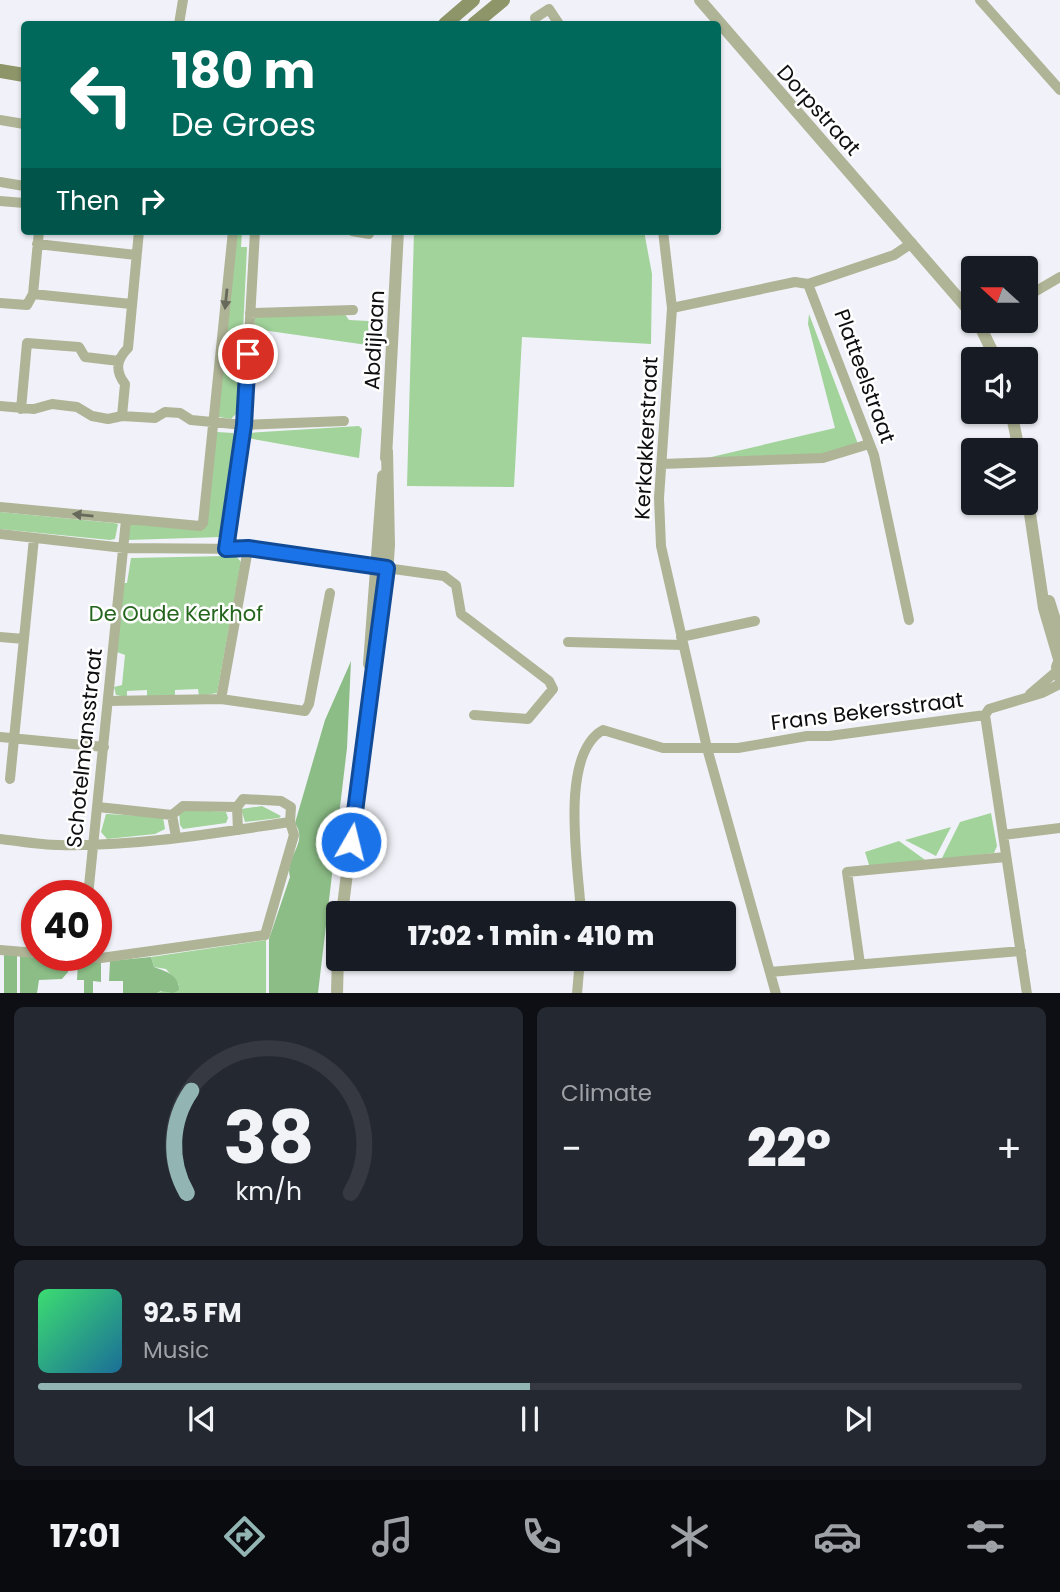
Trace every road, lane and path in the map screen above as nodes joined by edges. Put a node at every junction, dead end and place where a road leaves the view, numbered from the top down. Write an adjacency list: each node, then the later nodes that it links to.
1 (183, 0): 7 (street)
2 (472, 0): 8 (main road)
3 (503, 0): 9 (main road)
4 (700, 0): 11 (street, Dorpstraat)
5 (980, 0): 15 (street)
6 (535, 18): 10 (street)
7 (180, 21)
8 (448, 21)
9 (478, 21)
10 (557, 21)
11 (718, 21)
12 (721, 24): 28 (street, Dorpstraat)
13 (0, 71): 14 (main road)
14 (21, 74)
15 (1060, 90)
16 (0, 120): 17 (street)
17 (21, 124)
18 (0, 183): 19 (street)
19 (21, 186)
20 (0, 201): 21 (street)
21 (21, 203)
22 (38, 235): 29 (street)
23 (138, 235): 30 (street)
24 (233, 235): 46 (street, one-way to 46)
25 (255, 235): 40 (street)
26 (398, 235): 58 (street, Abdijlaan)
27 (663, 235): 38 (street, Kerkakkerstraat)
28 (912, 243): 32 (street); 35 (street, Dorpstraat)
29 (37, 244): 30 (street); 34 (street)
30 (136, 255): 37 (street)
31 (1060, 277): 33 (street)
32 (808, 284): 38 (street); 48 (street, Platteelstraat)
33 (1038, 290)
34 (33, 294): 36 (street); 37 (street)
35 (961, 298)
36 (0, 303)
37 (131, 304): 41 (street)
38 (672, 308): 49 (street, Kerkakkerstraat)
39 (353, 310): 40 (street)
40 (250, 313): 47 (street)
41 (119, 361): 43 (street); 44 (street)
42 (4, 407): 43 (street)
43 (21, 409): 44 (street)
44 (122, 416): 46 (street)
45 (344, 421): 47 (street)
46 (214, 423): 47 (street); 52 (street)
47 (244, 425): 57 (street)
48 (869, 444): 49 (street); 61 (street, Platteelstraat)
49 (662, 464): 66 (street, Kerkakkerstraat)
50 (0, 507): 52 (street, one-way to 50)
51 (1031, 515): 59 (street)
52 (126, 520): 55 (street, Schotelmansstraat)
53 (0, 534): 54 (street)
54 (34, 538): 55 (street); 65 (street)
55 (124, 548): 57 (street); 70 (street, Schotelmansstraat)
56 (248, 548): 57 (street); 58 (street); 69 (street)
57 (226, 549)
58 (382, 567): 71 (street); 90 (street, Abdijlaan)
59 (1043, 588): 63 (street); 68 (street)
60 (330, 593): 69 (street)
61 (909, 620)
62 (755, 621): 66 (street)
63 (1060, 636)
64 (0, 637): 65 (street)
65 (24, 639): 74 (street)
66 (682, 641): 67 (street); 76 (street, Kerkakkerstraat)
67 (568, 642)
68 (1059, 670): 72 (street, Frans Bekersstraat)
69 (221, 699): 70 (street)
70 (108, 702): 75 (street, Schotelmansstraat)
71 (474, 715)
72 (985, 715): 76 (street, Frans Bekersstraat); 84 (street)
73 (0, 737): 74 (street)
74 (14, 738): 75 (street); 77 (street)
75 (104, 747): 78 (street, Schotelmansstraat)
76 (707, 748): 91 (street, Frans Bekersstraat); 100 (street, Kerkakkerstraat)
77 (10, 779)
78 (98, 807): 80 (street); 87 (street, Schotelmansstraat)
79 (237, 807): 80 (street); 81 (street); 83 (street)
80 (172, 815): 85 (street)
81 (290, 822): 83 (street); 95 (street)
82 (1060, 828): 84 (street)
83 (238, 830): 85 (street)
84 (1003, 835): 88 (street)
85 (176, 836): 87 (street)
86 (0, 839): 87 (street)
87 (94, 844): 89 (street, Schotelmansstraat)
88 (1006, 857): 93 (street); 96 (street)
89 (90, 880)
90 (344, 901)
91 (580, 901)
92 (0, 950): 94 (street)
93 (1021, 951): 96 (street); 105 (street)
94 (21, 952)
95 (112, 955)
96 (860, 964): 100 (street)
97 (335, 971): 101 (street)
98 (337, 971): 102 (street)
99 (579, 971): 103 (street)
100 (770, 972): 104 (street, Kerkakkerstraat)
101 (330, 993)
102 (337, 993)
103 (577, 993)
104 (776, 993)
105 (1027, 993)

